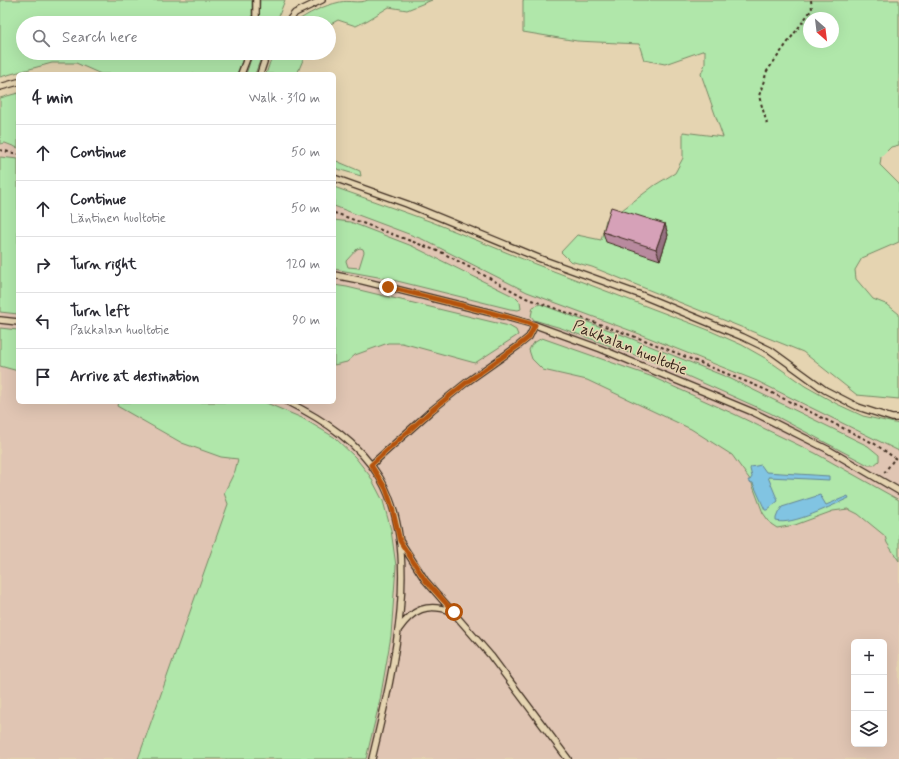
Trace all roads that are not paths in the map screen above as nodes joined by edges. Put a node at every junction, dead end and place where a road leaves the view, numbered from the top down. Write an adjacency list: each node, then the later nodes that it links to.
1 (256, 0): 3 (lane)
2 (322, 0): 4 (lane)
3 (256, 16)
4 (293, 16)
5 (247, 60): 7 (lane)
6 (264, 60): 8 (lane)
7 (243, 72)
8 (261, 72)
9 (16, 83): 10 (lane)
10 (0, 87)
11 (336, 179): 17 (lane)
12 (336, 275): 15 (lane, Pakkalan huoltotie)
13 (0, 320): 14 (lane)
14 (16, 322)
15 (535, 325): 18 (lane); 19 (lane, Pakkalan huoltotie)
16 (292, 404): 18 (lane)
17 (899, 418)
18 (371, 465): 20 (lane)
19 (899, 491)
20 (400, 541): 21 (lane); 22 (lane)
21 (454, 612): 22 (lane); 24 (lane)
22 (398, 629): 23 (lane)
23 (372, 759)
24 (568, 759)

